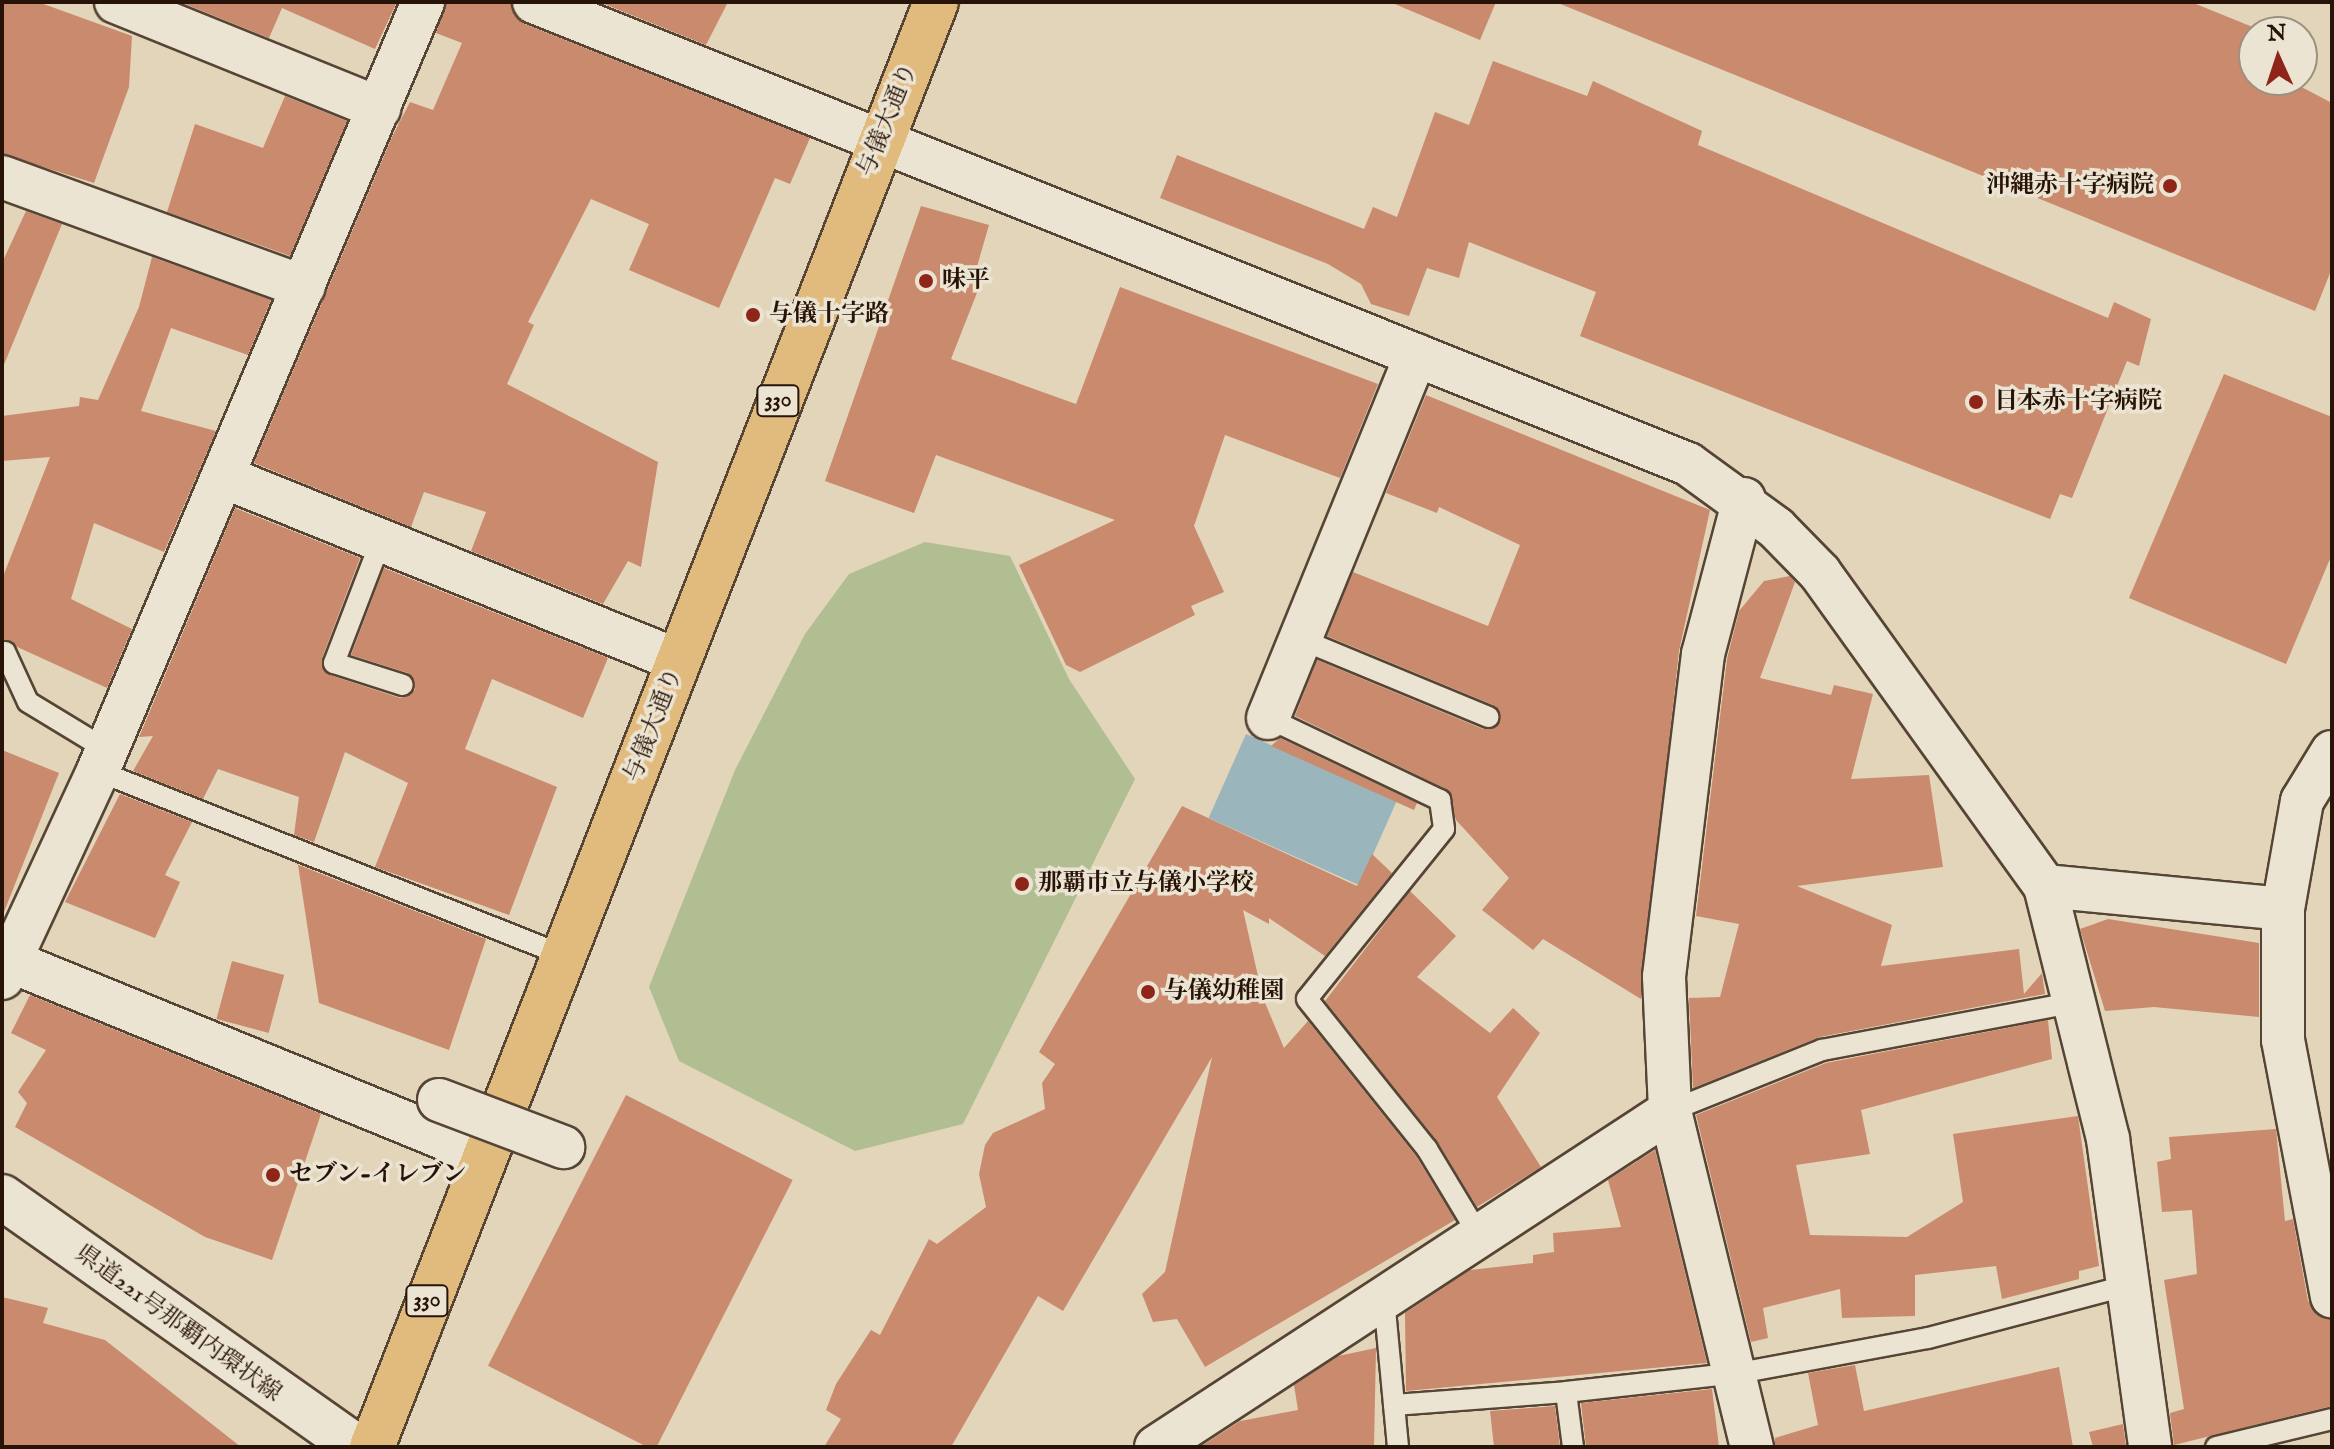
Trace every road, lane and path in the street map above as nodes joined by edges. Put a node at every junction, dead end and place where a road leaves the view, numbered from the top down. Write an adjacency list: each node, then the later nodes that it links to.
1 (116, 2): 5 (street)
2 (423, 2): 5 (street)
3 (534, 2): 6 (street)
4 (936, 2): 6 (highway, 与儀大通り / 330)
5 (379, 108): 8 (street)
6 (879, 142): 9 (street); 15 (highway, 与儀大通り / 330)
7 (2, 177): 8 (street)
8 (304, 287): 10 (street)
9 (1416, 355): 11 (street); 13 (street)
10 (224, 477): 12 (street); 20 (street)
11 (1744, 499): 21 (street); 27 (street)
12 (382, 538): 15 (street); 16 (lane)
13 (1300, 639): 17 (lane); 18 (street)
14 (5, 652): 20 (lane)
15 (679, 661): 23 (highway, 与儀大通り / 330)
16 (403, 685)
17 (1488, 717)
18 (1268, 718): 31 (lane)
19 (2332, 752): 22 (street)
20 (103, 760): 23 (lane); 24 (street)
21 (2045, 886): 22 (street); 25 (street)
22 (2283, 909): 33 (street)
23 (565, 956): 29 (highway, 与儀大通り / 330)
24 (6, 969): 29 (street)
25 (2070, 1003): 27 (lane); 32 (street)
26 (439, 1100): 28 (street, bridge)
27 (1670, 1111): 31 (street); 35 (street)
28 (563, 1147)
29 (487, 1156): 40 (highway, 与儀大通り / 330)
30 (2, 1197): 39 (main road, 県道221号那覇内環状線)
31 (1480, 1237): 34 (street)
32 (2129, 1285): 35 (lane); 45 (street)
33 (2332, 1296)
34 (1384, 1299): 37 (lane); 41 (street)
35 (1739, 1373): 36 (lane); 44 (street)
36 (1566, 1392): 37 (lane); 43 (lane)
37 (1394, 1405): 42 (lane)
38 (2332, 1419): 46 (lane)
39 (356, 1447)
40 (372, 1447)
41 (1156, 1447)
42 (1398, 1447)
43 (1573, 1447)
44 (1752, 1447)
45 (2150, 1447)
46 (2216, 1447)

